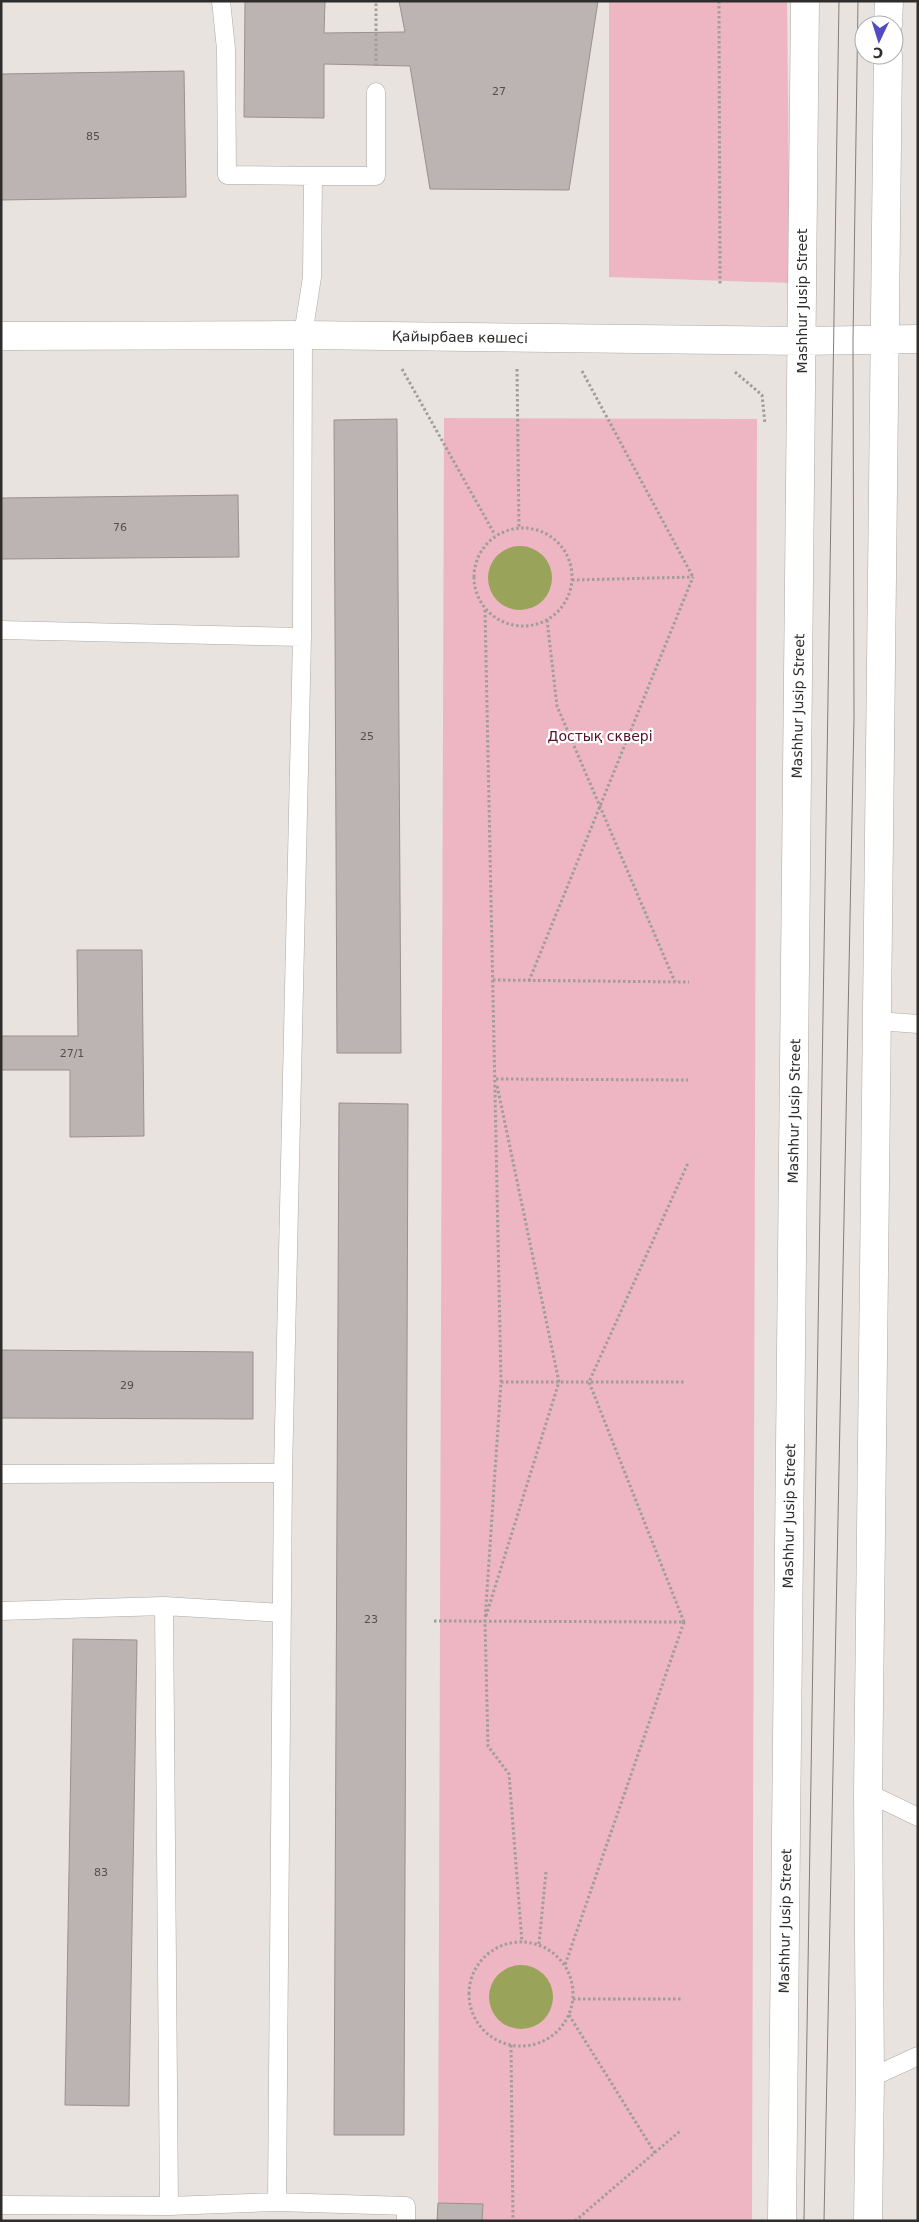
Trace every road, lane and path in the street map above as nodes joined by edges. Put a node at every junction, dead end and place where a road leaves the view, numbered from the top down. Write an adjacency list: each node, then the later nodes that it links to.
1 (220, 1): 9 (lane)
2 (376, 1): 8 (path)
3 (719, 1): 10 (path)
4 (805, 1): 15 (street, Mashhur Jusip Street)
5 (889, 1): 6 (street)
6 (888, 15)
7 (888, 65): 14 (street)
8 (376, 92): 9 (lane)
9 (313, 176): 11 (lane)
10 (720, 284)
11 (303, 335): 12 (street, Қайырбаев көшесі); 15 (street, Қайырбаев көшесі); 28 (lane)
12 (1, 336)
13 (918, 339): 14 (street, Қайырбаев көшесі)
14 (884, 340): 15 (street, Қайырбаев көшесі); 34 (street)
15 (802, 341): 71 (street, Mashhur Jusip Street)
16 (581, 368): 23 (path)
17 (402, 369): 22 (path)
18 (517, 369): 21 (path)
19 (735, 372): 20 (path)
20 (765, 424)
21 (518, 527): 22 (path); 24 (path)
22 (495, 535): 25 (path)
23 (693, 577): 24 (path); 29 (path)
24 (572, 580): 26 (path)
25 (485, 610): 26 (path); 30 (path)
26 (547, 620): 29 (path)
27 (1, 630): 28 (lane)
28 (302, 637): 43 (lane)
29 (600, 804): 31 (path); 32 (path)
30 (493, 980): 31 (path); 36 (path)
31 (528, 981): 32 (path)
32 (675, 982): 33 (path)
33 (690, 982)
34 (878, 1021): 35 (lane); 51 (street)
35 (918, 1024)
36 (495, 1077): 37 (path); 39 (path); 40 (path)
37 (688, 1080)
38 (688, 1163): 41 (path)
39 (501, 1382): 40 (path); 49 (path)
40 (559, 1382): 41 (path); 49 (path)
41 (589, 1382): 42 (path); 50 (path)
42 (686, 1382)
43 (283, 1473): 44 (lane); 47 (lane)
44 (1, 1474)
45 (164, 1606): 46 (lane); 47 (lane); 67 (lane)
46 (1, 1611)
47 (282, 1613): 65 (lane)
48 (434, 1621): 49 (path)
49 (485, 1621): 50 (path); 54 (path)
50 (684, 1622): 56 (path)
51 (868, 1793): 52 (lane); 62 (street)
52 (918, 1817)
53 (546, 1872): 55 (path)
54 (522, 1942): 55 (path); 60 (path)
55 (539, 1944): 56 (path)
56 (565, 1966): 57 (path)
57 (573, 1999): 58 (path); 59 (path)
58 (681, 1999)
59 (569, 2015): 60 (path); 64 (path)
60 (511, 2045): 69 (path)
61 (918, 2056): 62 (lane)
62 (870, 2078): 72 (street)
63 (680, 2132): 64 (path)
64 (655, 2153): 70 (path)
65 (277, 2202): 67 (lane); 68 (lane)
66 (1, 2205): 67 (lane)
67 (169, 2206)
68 (406, 2221)
69 (513, 2221)
70 (575, 2221)
71 (782, 2221)
72 (868, 2221)

